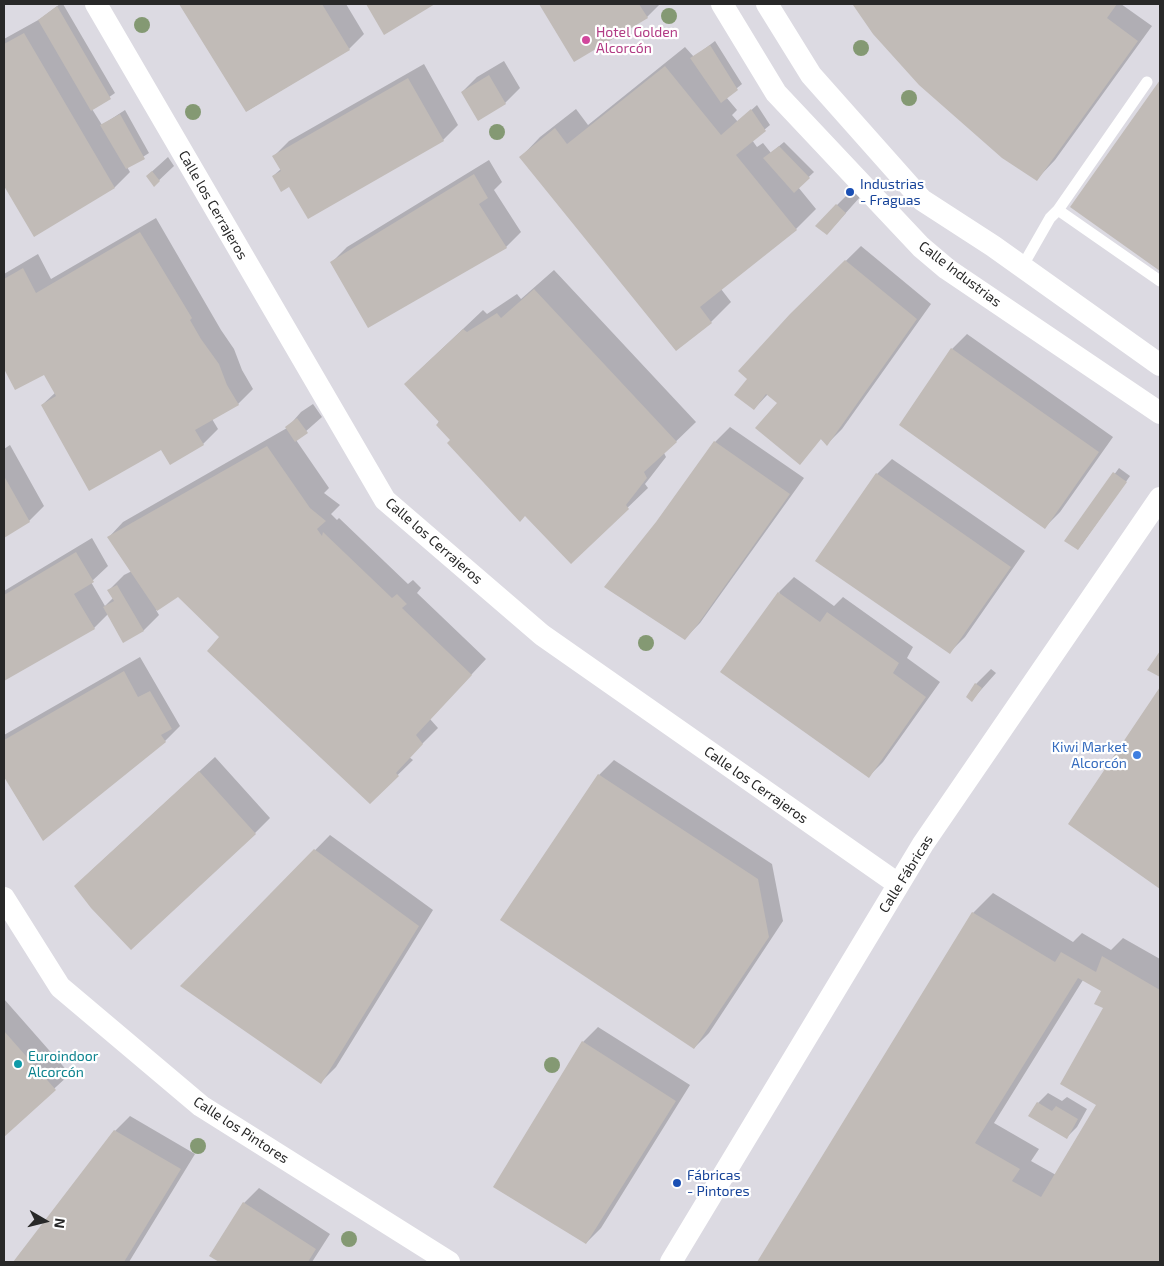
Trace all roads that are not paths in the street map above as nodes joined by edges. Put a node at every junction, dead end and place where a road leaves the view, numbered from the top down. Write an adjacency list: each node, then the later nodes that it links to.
1 (96, 4): 11 (street, Calle los Cerrajeros)
2 (722, 4): 9 (street, Calle Industrias)
3 (767, 4): 6 (street)
4 (1147, 82): 5 (lane)
5 (1058, 210): 6 (lane); 7 (lane)
6 (1022, 266): 8 (street)
7 (1160, 281)
8 (1160, 366)
9 (1160, 413)
10 (1160, 498): 11 (street, Calle Fábricas)
11 (898, 884): 14 (street, Calle Fábricas)
12 (4, 898): 13 (street, Calle los Pintores)
13 (449, 1262)
14 (671, 1262)

